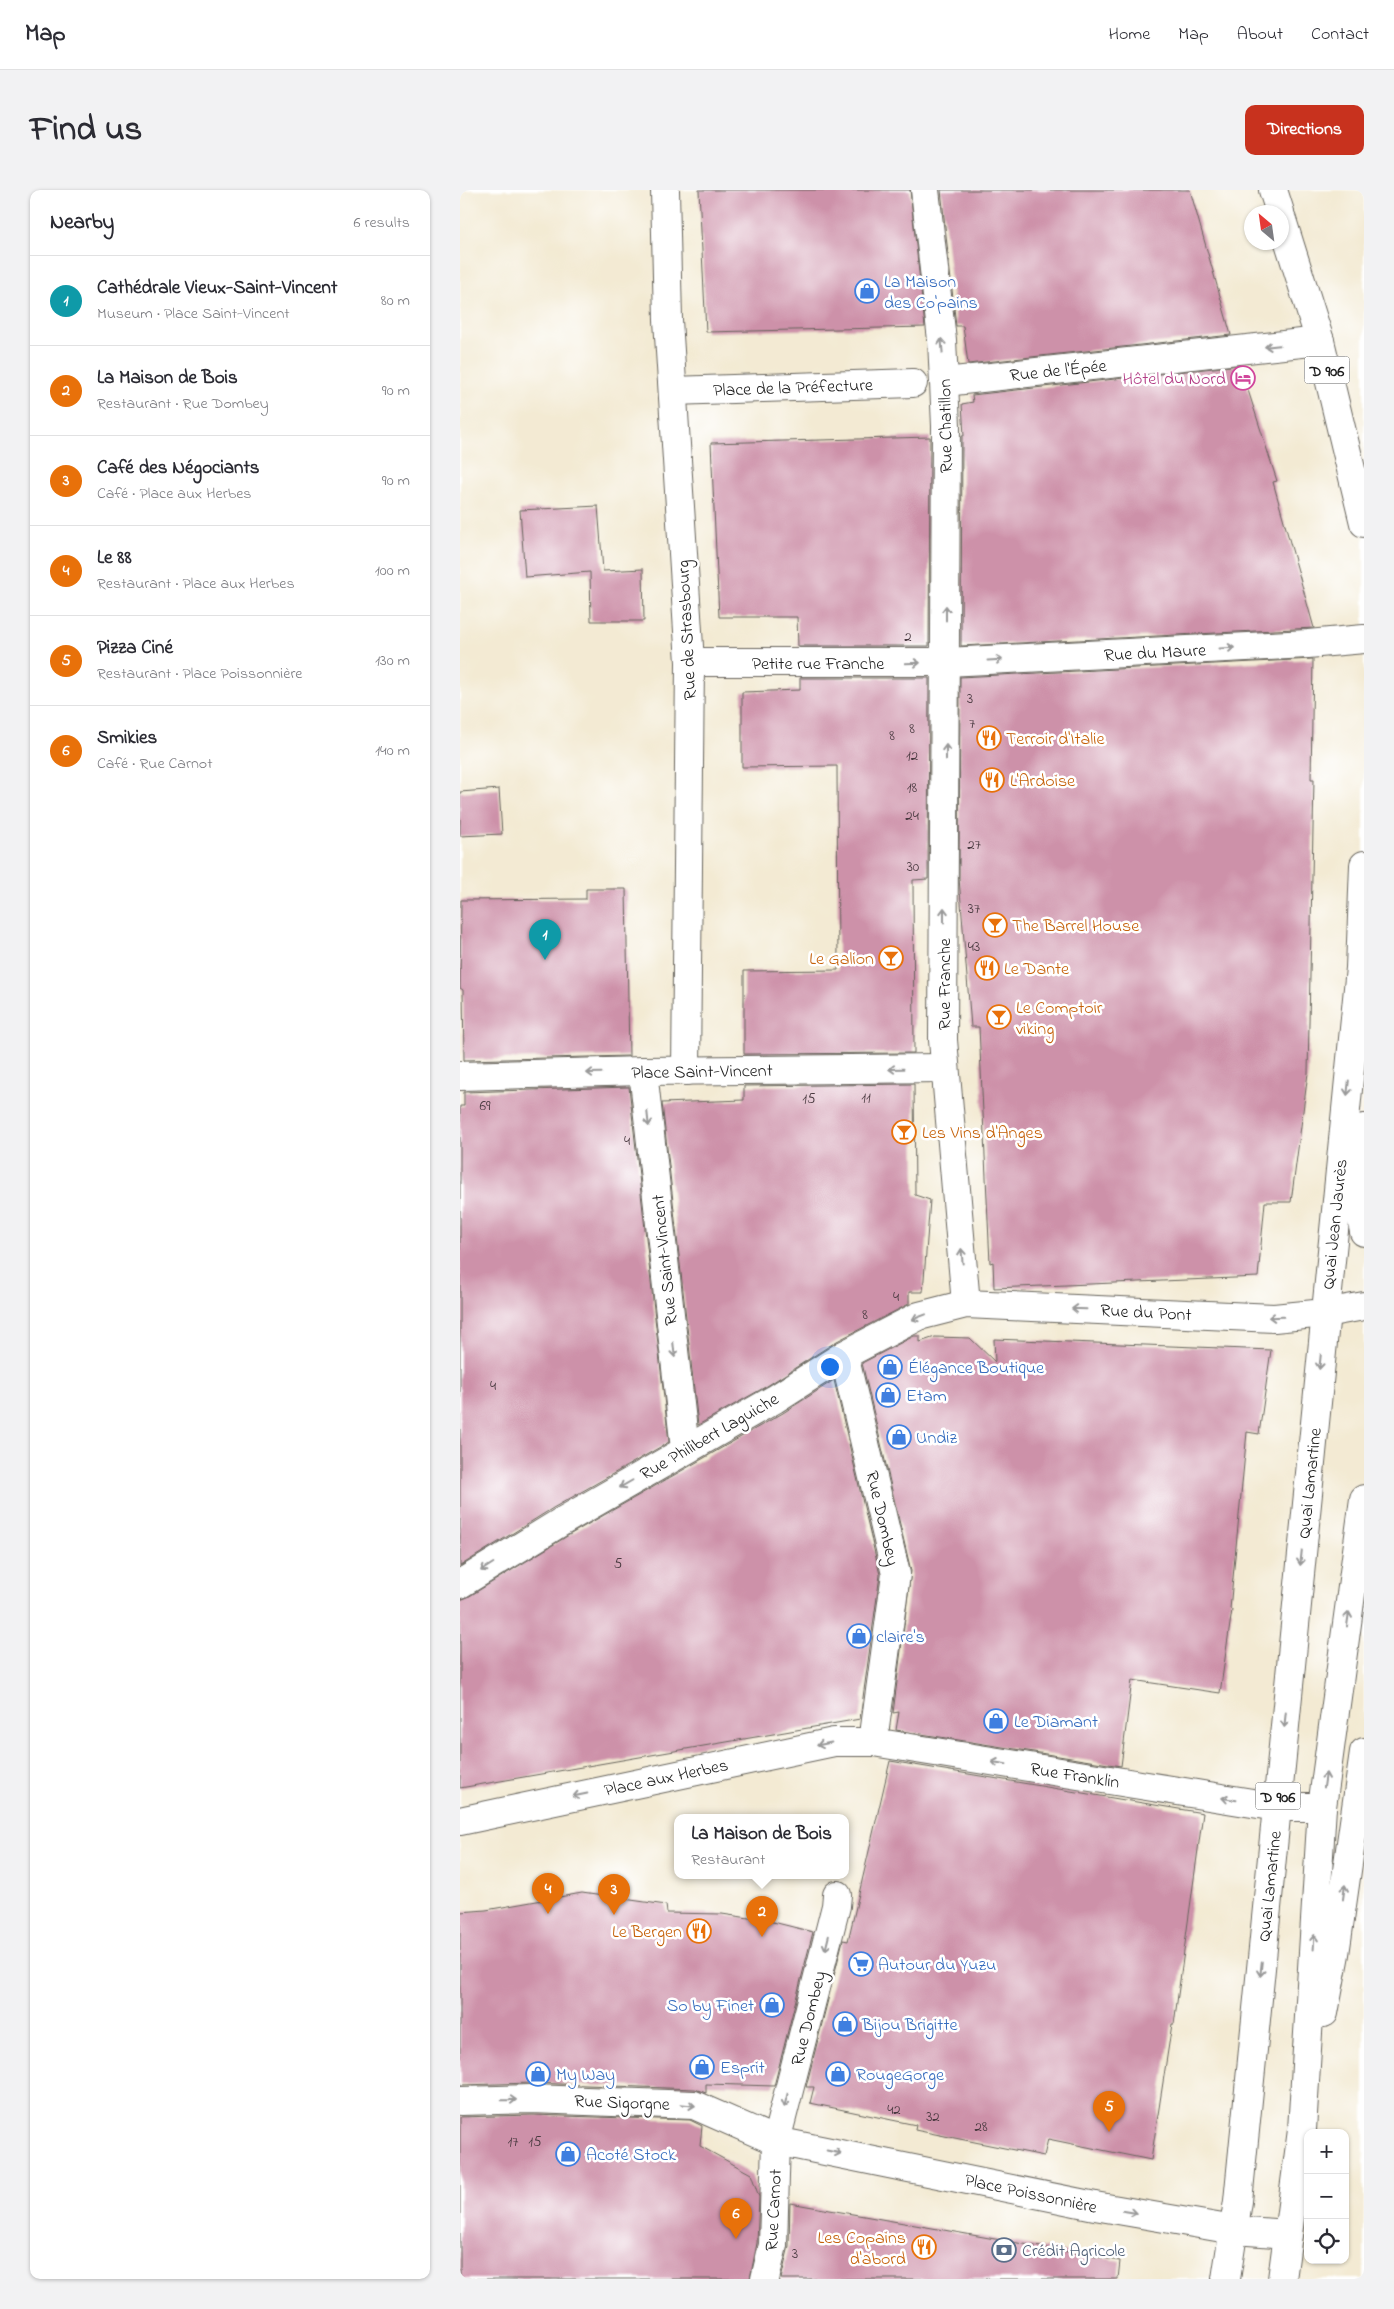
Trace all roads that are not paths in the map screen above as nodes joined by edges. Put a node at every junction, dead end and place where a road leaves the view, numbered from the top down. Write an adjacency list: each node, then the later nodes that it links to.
1 (665, 190): 9 (street, Rue de Strasbourg)
2 (925, 190): 7 (street, Rue Chatillon, one-way to 2)
3 (1273, 190): 4 (street)
4 (1278, 205)
5 (1289, 242): 6 (street, D 906)
6 (1320, 341): 7 (street, Rue de l'Épée, one-way to 7); 10 (street, D 906)
7 (945, 382): 13 (street, Rue Chatillon, one-way to 7)
8 (913, 383): 9 (street, Place de la Préfecture)
9 (673, 391): 12 (street, Rue de Strasbourg)
10 (1364, 523)
11 (1364, 639): 13 (street, Rue du Maure, one-way to 11)
12 (690, 662): 13 (street, Petite rue Franche, one-way to 13); 17 (street, Rue de Strasbourg)
13 (946, 662): 15 (street, Rue Franche, one-way to 13)
14 (1364, 865): 23 (street, Quai Jean Jaurès / D 906, one-way to 23)
15 (945, 1068): 17 (street, Place Saint-Vincent, one-way to 17); 21 (street, Rue Franche, one-way to 15)
16 (643, 1070): 17 (street, Place Saint-Vincent); 18 (street, Place Saint-Vincent, one-way to 18); 25 (street, Rue Saint-Vincent, one-way to 25)
17 (686, 1071)
18 (460, 1076)
19 (1364, 1128): 20 (street)
20 (1364, 1232)
21 (966, 1304): 23 (street, Rue du Pont, one-way to 21); 24 (street, Rue Philibert Laguiche, one-way to 24)
22 (1364, 1306): 23 (street, Rue du Pont)
23 (1325, 1313): 30 (street, Quai Lamartine / D 906, one-way to 30)
24 (844, 1355): 25 (street, Rue Philibert Laguiche); 28 (street, Rue Dombey)
25 (685, 1449): 27 (street, Rue Philibert Laguiche, one-way to 27)
26 (1364, 1499): 31 (street, D 906, one-way to 26)
27 (460, 1584)
28 (873, 1742): 30 (street, Rue Franklin, one-way to 28); 32 (street, Place aux Herbes, one-way to 32)
29 (1364, 1752): 35 (street, D 906, one-way to 29)
30 (1277, 1807): 31 (street, Rue Franklin); 37 (street, Quai Lamartine / D 906, one-way to 37)
31 (1322, 1807): 35 (street, D 906, one-way to 31)
32 (460, 1821)
33 (837, 1895): 36 (street, Rue Dombey, one-way to 36)
34 (460, 2101): 36 (street, Rue Sigorgne, one-way to 36)
35 (1302, 2130): 38 (street, D 906)
36 (781, 2141): 37 (street, Place Poissonnière, one-way to 37); 39 (street, Rue Carnot)
37 (1234, 2230): 38 (street, Place Poissonnière); 40 (street, Quai Lamartine / D 906)
38 (1288, 2234): 41 (street, D 906)
39 (765, 2279)
40 (1226, 2279)
41 (1282, 2279)

